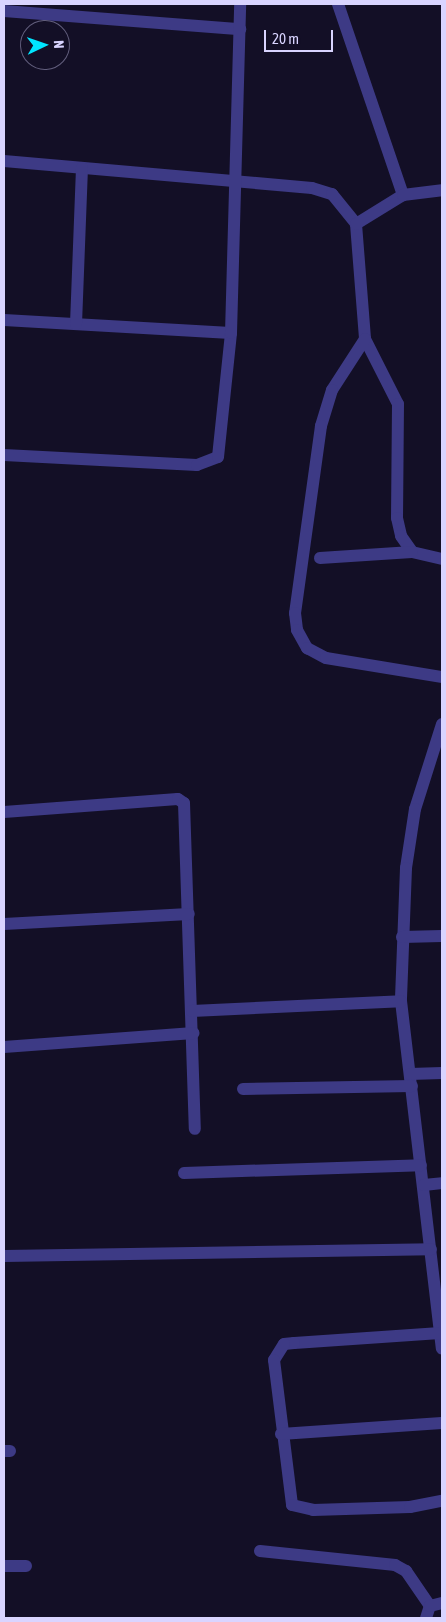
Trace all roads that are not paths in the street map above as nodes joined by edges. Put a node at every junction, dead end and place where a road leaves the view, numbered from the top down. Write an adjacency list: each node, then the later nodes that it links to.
1 (240, 4): 5 (street)
2 (338, 4): 10 (street)
3 (21, 8): 4 (street); 5 (street)
4 (4, 11)
5 (240, 29): 8 (street)
6 (4, 162): 7 (street)
7 (82, 168): 8 (street); 13 (street)
8 (238, 181): 11 (street); 14 (street)
9 (442, 190): 10 (street)
10 (403, 194): 11 (street)
11 (356, 224): 15 (street)
12 (4, 320): 13 (street)
13 (76, 324): 14 (street)
14 (231, 333): 16 (street)
15 (365, 339): 17 (street); 20 (street)
16 (4, 455)
17 (412, 552): 18 (street); 19 (street)
18 (320, 558)
19 (442, 559)
20 (442, 677)
21 (442, 724): 26 (street)
22 (4, 812): 23 (street)
23 (189, 914): 24 (street); 28 (street)
24 (4, 924)
25 (442, 936): 26 (street)
26 (402, 937): 27 (street)
27 (401, 1000): 28 (street); 32 (street)
28 (192, 1011): 29 (street)
29 (193, 1033): 30 (street); 34 (street)
30 (4, 1048)
31 (442, 1073): 32 (street)
32 (411, 1080): 33 (street); 35 (street)
33 (243, 1089)
34 (195, 1129)
35 (421, 1165): 36 (street); 38 (street)
36 (184, 1173)
37 (442, 1183): 38 (street)
38 (424, 1184): 39 (street)
39 (431, 1249): 40 (street); 41 (street)
40 (4, 1256)
41 (438, 1283): 42 (street)
42 (440, 1333): 43 (street); 45 (street)
43 (442, 1349)
44 (442, 1423): 45 (street)
45 (281, 1434): 46 (street)
46 (442, 1501)
47 (260, 1551): 50 (street)
48 (4, 1566): 49 (street)
49 (26, 1566)
50 (433, 1609)

